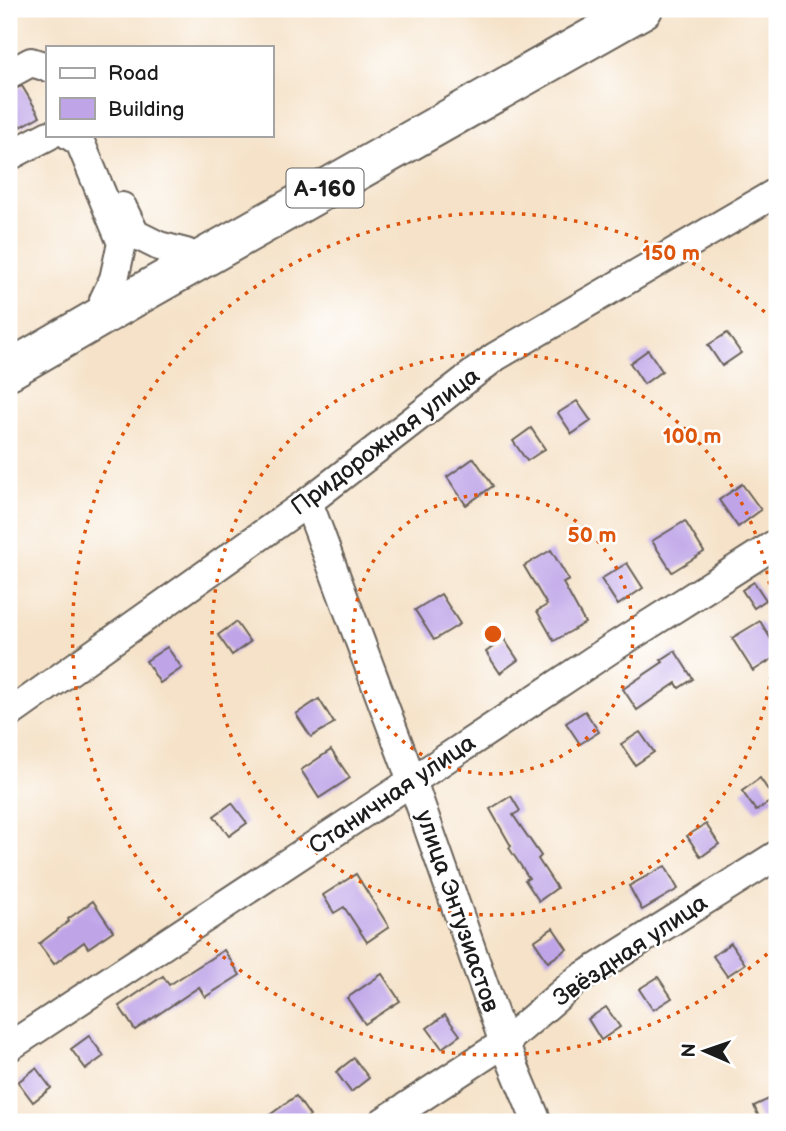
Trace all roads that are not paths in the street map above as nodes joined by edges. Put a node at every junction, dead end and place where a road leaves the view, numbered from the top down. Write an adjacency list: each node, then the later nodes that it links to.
1 (618, 9): 10 (highway, А-160)
2 (643, 9): 13 (highway, А-160)
3 (46, 67): 4 (street)
4 (9, 74)
5 (47, 136): 8 (street)
6 (71, 136): 11 (street)
7 (88, 136): 10 (street)
8 (9, 156)
9 (777, 192): 14 (street, Придорожная улица)
10 (186, 253): 11 (highway, А-160)
11 (104, 300): 12 (highway, А-160)
12 (9, 357)
13 (9, 370)
14 (307, 502): 16 (street, Придорожная улица); 17 (street, улица Энтузиастов)
15 (777, 543): 17 (street, Станичная улица)
16 (9, 714)
17 (412, 781): 19 (street, улица Энтузиастов); 20 (street, Станичная улица)
18 (777, 855): 19 (street, Звёздная улица)
19 (504, 1043): 21 (street, Звёздная улица); 22 (street, улица Энтузиастов)
20 (9, 1047)
21 (383, 1122)
22 (537, 1122)

